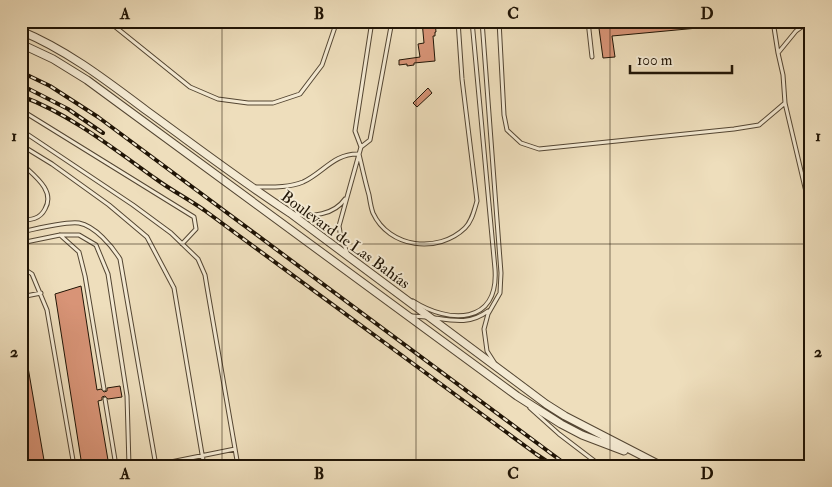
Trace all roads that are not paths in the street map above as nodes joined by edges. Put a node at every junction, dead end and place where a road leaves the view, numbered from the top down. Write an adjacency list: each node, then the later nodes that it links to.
1 (108, 21): 2 (lane)
2 (337, 21)
3 (372, 21): 20 (lane)
4 (392, 21): 20 (lane)
5 (458, 21): 21 (lane)
6 (472, 21): 37 (lane)
7 (482, 21): 34 (lane)
8 (499, 21): 16 (lane)
9 (588, 21): 15 (lane)
10 (772, 21): 14 (lane)
11 (810, 21): 14 (lane)
12 (21, 31): 23 (street, Boulevard de Las Bahías)
13 (21, 44): 40 (street, Boulevard de Las Bahías)
14 (778, 53): 16 (lane)
15 (592, 57)
16 (786, 103): 25 (lane)
17 (21, 110): 31 (lane)
18 (21, 130): 31 (lane)
19 (21, 144): 47 (lane)
20 (361, 147): 21 (lane)
21 (358, 154): 23 (lane); 24 (lane)
22 (21, 163): 27 (lane)
23 (251, 187): 26 (street, Boulevard de Las Bahías)
24 (348, 194): 26 (lane); 32 (lane)
25 (811, 213)
26 (290, 214): 32 (street, Boulevard de Las Bahías)
27 (21, 220)
28 (21, 232): 48 (lane)
29 (60, 235): 30 (lane); 43 (lane); 52 (lane)
30 (21, 243)
31 (182, 244): 46 (lane)
32 (353, 261): 35 (street, Boulevard de Las Bahías)
33 (21, 267): 36 (lane)
34 (501, 273): 37 (lane); 39 (lane)
35 (371, 274): 37 (lane); 41 (street, Boulevard de Las Bahías)
36 (41, 293): 38 (lane); 50 (lane)
37 (493, 294)
38 (21, 297)
39 (494, 304): 41 (lane); 42 (lane)
40 (409, 316): 41 (lane); 44 (street, Boulevard de Las Bahías)
41 (430, 318): 42 (street, Boulevard de Las Bahías)
42 (506, 376): 49 (street, Boulevard de Las Bahías)
43 (104, 388)
44 (517, 396): 49 (street, Boulevard de Las Bahías); 55 (lane)
45 (106, 400): 51 (lane)
46 (235, 449): 47 (lane); 54 (lane)
47 (202, 455): 48 (lane); 53 (lane)
48 (156, 465)
49 (660, 465)
50 (74, 466)
51 (116, 466)
52 (129, 466)
53 (204, 466)
54 (238, 466)
55 (601, 466)

